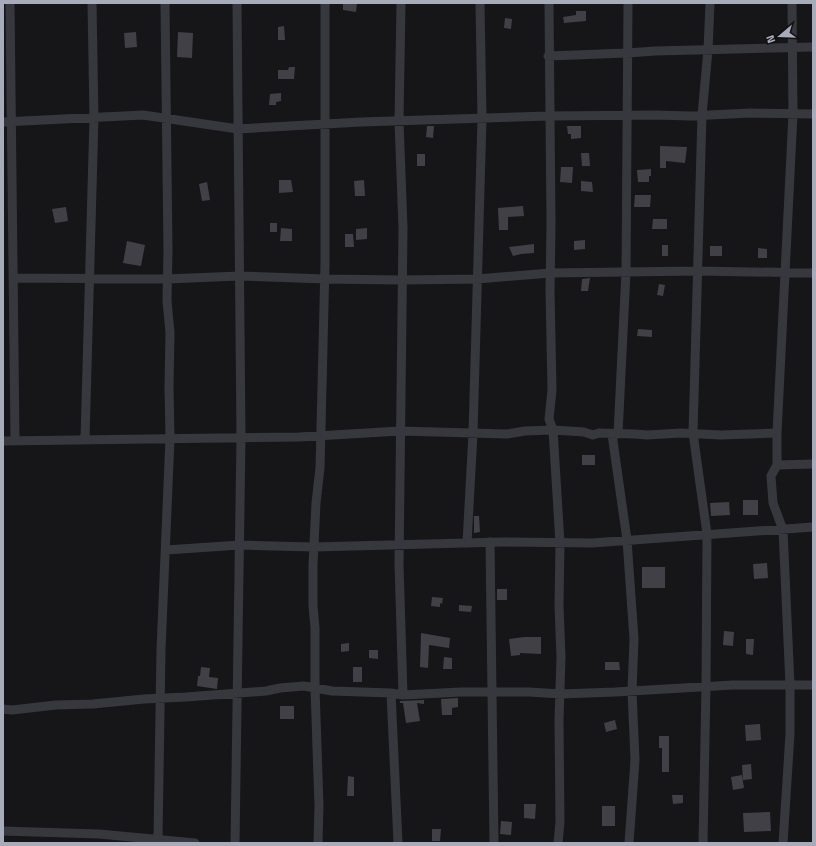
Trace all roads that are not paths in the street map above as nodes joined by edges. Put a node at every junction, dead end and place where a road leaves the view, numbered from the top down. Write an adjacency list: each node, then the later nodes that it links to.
1 (10, 3): 26 (street)
2 (92, 3): 22 (street)
3 (165, 3): 23 (street)
4 (237, 3): 28 (street)
5 (325, 3): 27 (street)
6 (400, 3): 25 (street)
7 (480, 3): 24 (street)
8 (549, 3): 16 (street)
9 (628, 3): 15 (street)
10 (710, 3): 14 (street)
11 (792, 3): 12 (street)
12 (794, 48): 13 (street); 14 (street); 17 (street)
13 (813, 48)
14 (708, 50): 15 (street); 20 (street)
15 (628, 53): 16 (street); 19 (street)
16 (548, 56): 21 (street)
17 (793, 114): 18 (street); 20 (street); 31 (street)
18 (813, 114)
19 (627, 115): 20 (street); 21 (street); 30 (street)
20 (702, 115): 29 (street)
21 (550, 116): 24 (street); 33 (street)
22 (94, 118): 23 (street); 26 (street); 36 (street)
23 (166, 118): 28 (street); 38 (street)
24 (482, 118): 25 (street); 37 (street)
25 (399, 121): 27 (street); 40 (street)
26 (7, 122): 35 (street)
27 (324, 124): 28 (street); 39 (street)
28 (238, 129): 34 (street)
29 (698, 271): 30 (street); 31 (street); 44 (street)
30 (626, 272): 33 (street); 46 (street)
31 (785, 272): 32 (street); 45 (street)
32 (813, 272)
33 (550, 273): 37 (street); 41 (street)
34 (240, 276): 38 (street); 39 (street); 48 (street)
35 (13, 278): 36 (street); 51 (street)
36 (90, 278): 38 (street); 49 (street)
37 (477, 278): 40 (street); 43 (street)
38 (167, 279): 50 (street)
39 (325, 279): 40 (street); 47 (street)
40 (402, 280): 42 (street)
41 (553, 430): 43 (street); 46 (street); 61 (street)
42 (400, 431): 43 (street); 47 (street); 63 (street)
43 (473, 433): 60 (street)
44 (693, 433): 45 (street); 46 (street); 57 (street)
45 (777, 433): 54 (street)
46 (615, 434): 58 (street)
47 (321, 435): 48 (street); 64 (street)
48 (241, 438): 50 (street); 62 (street)
49 (85, 439): 50 (street); 51 (street)
50 (170, 439): 65 (street)
51 (15, 440): 52 (street)
52 (3, 441)
53 (813, 464): 54 (street)
54 (777, 466): 56 (street)
55 (813, 527): 56 (street)
56 (783, 530): 57 (street); 66 (street)
57 (707, 534): 58 (street); 68 (street)
58 (627, 540): 61 (street); 70 (street)
59 (490, 542): 60 (street); 61 (street); 71 (street)
60 (467, 543): 63 (street)
61 (560, 543): 74 (street)
62 (240, 545): 64 (street); 65 (street); 72 (street)
63 (400, 545): 64 (street); 75 (street)
64 (314, 547): 69 (street)
65 (166, 550): 76 (street)
66 (790, 685): 67 (street); 68 (street); 88 (street)
67 (813, 685)
68 (706, 686): 70 (street); 87 (street)
69 (314, 688): 72 (street); 73 (street); 82 (street)
70 (632, 691): 74 (street); 86 (street)
71 (492, 692): 74 (street); 75 (street); 84 (street)
72 (238, 693): 76 (street); 81 (street)
73 (391, 693): 75 (street); 83 (street)
74 (561, 694): 85 (street)
75 (403, 695)
76 (160, 699): 77 (street); 79 (street)
77 (3, 709)
78 (3, 830): 79 (street)
79 (158, 839): 80 (street)
80 (195, 843)
81 (235, 843)
82 (318, 843)
83 (398, 843)
84 (494, 843)
85 (558, 843)
86 (629, 843)
87 (703, 843)
88 (783, 843)

